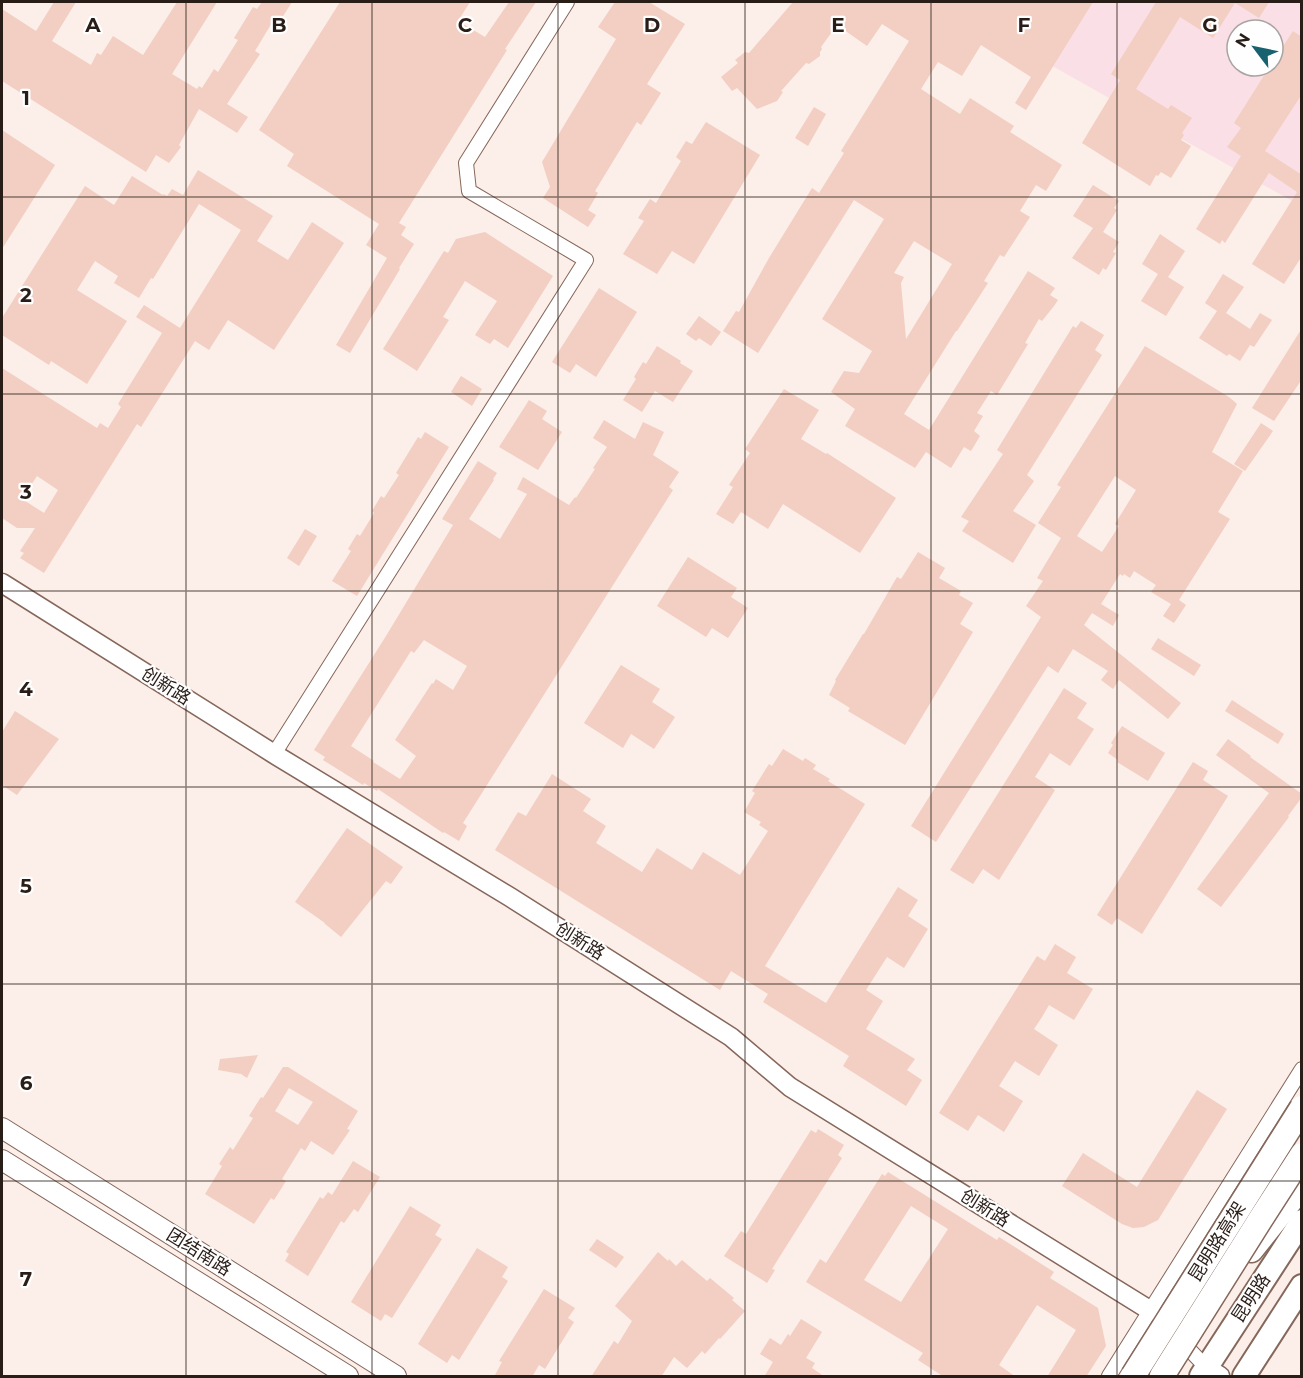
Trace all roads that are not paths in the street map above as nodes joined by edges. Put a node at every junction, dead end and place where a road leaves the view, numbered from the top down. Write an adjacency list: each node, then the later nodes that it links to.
1 (567, 2): 3 (street)
2 (2, 583): 3 (street, 创新路)
3 (274, 754): 15 (street, 创新路)
4 (1302, 1069): 15 (street)
5 (1302, 1097): 8 (highway, bridge)
6 (1302, 1108): 8 (highway, 昆明路高架, bridge)
7 (2, 1128): 18 (main road, 团结南路)
8 (1285, 1134): 20 (highway, 昆明路高架, bridge)
9 (1302, 1155): 14 (highway, 昆明路高架, bridge)
10 (2, 1160): 17 (main road, 团结南路)
11 (1302, 1186): 14 (highway, bridge)
12 (1302, 1221): 16 (main road, 昆明路)
13 (1302, 1286): 22 (main road, 昆明路)
14 (1205, 1308): 21 (highway, 昆明路高架, bridge)
15 (1151, 1311): 16 (street); 19 (street)
16 (1209, 1374)
17 (348, 1377)
18 (396, 1377)
19 (1109, 1377)
20 (1133, 1377)
21 (1162, 1377)
22 (1244, 1377)

